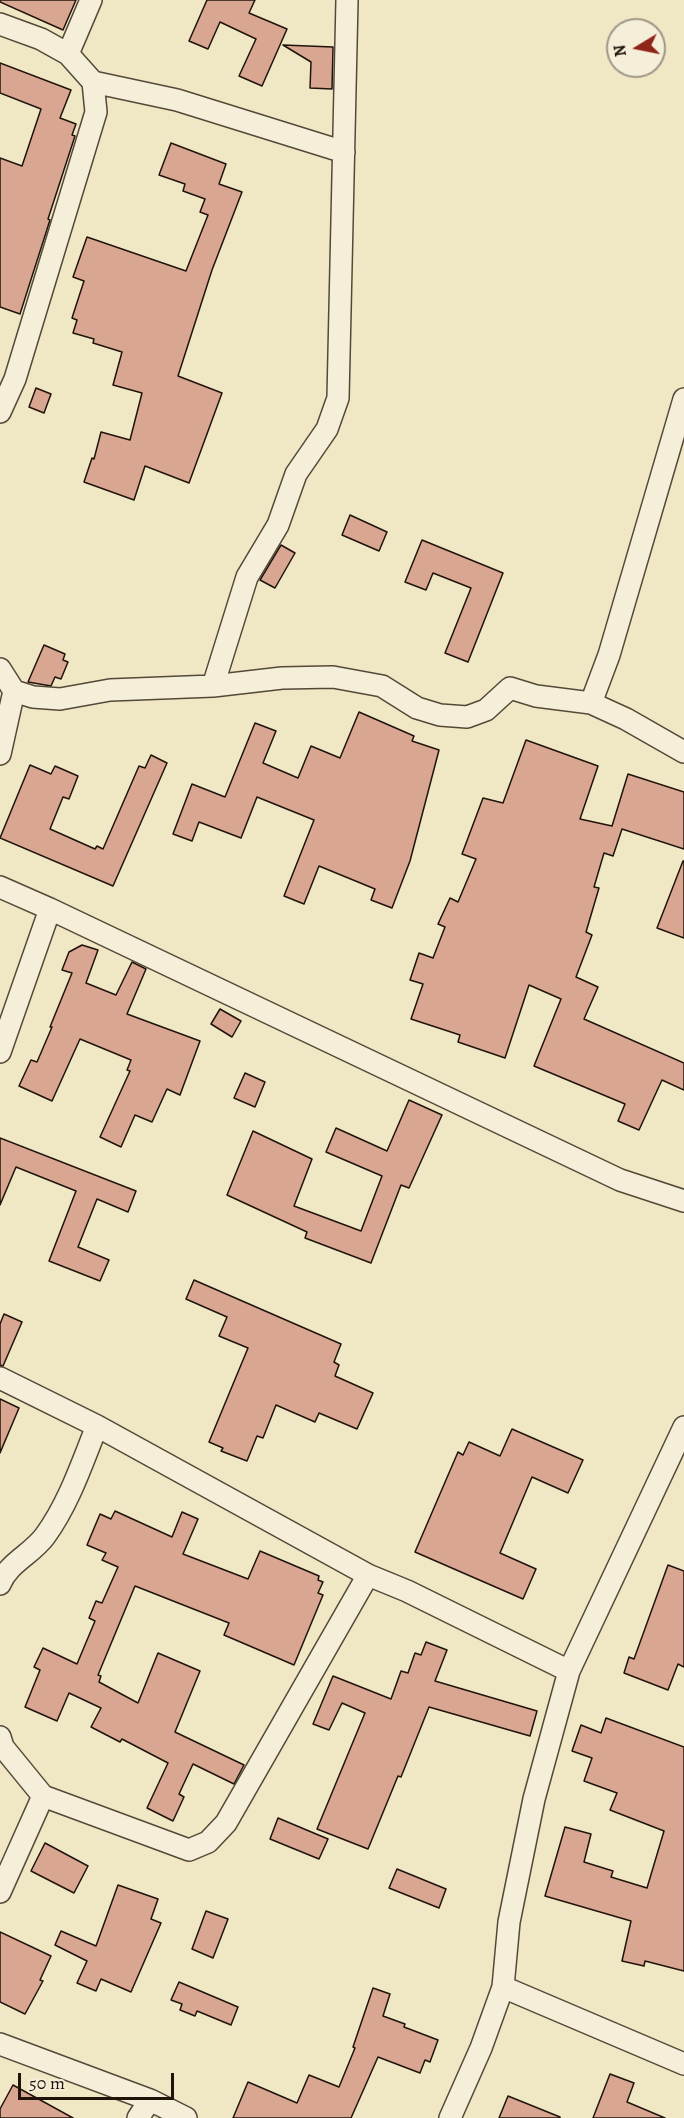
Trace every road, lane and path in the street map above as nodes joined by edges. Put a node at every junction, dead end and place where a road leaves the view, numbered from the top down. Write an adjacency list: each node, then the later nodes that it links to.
1 (91, 0): 4 (street)
2 (347, 0): 6 (street)
3 (0, 24): 4 (street)
4 (68, 54): 5 (street)
5 (93, 82): 6 (street); 8 (street)
6 (344, 152): 10 (street)
7 (684, 399): 12 (street)
8 (0, 412)
9 (0, 669): 11 (street)
10 (213, 686): 11 (street); 12 (street)
11 (14, 691): 14 (street)
12 (591, 703): 13 (street)
13 (684, 752)
14 (0, 754)
15 (0, 887): 16 (street)
16 (50, 909): 17 (street); 18 (street)
17 (0, 1052)
18 (684, 1201)
19 (0, 1378): 20 (street)
20 (97, 1426): 22 (street); 23 (street)
21 (682, 1436): 24 (street)
22 (368, 1575): 24 (street); 26 (street)
23 (0, 1584)
24 (569, 1671): 28 (street)
25 (0, 1737): 26 (street)
26 (43, 1796): 27 (street)
27 (0, 1892)
28 (503, 1987): 30 (street); 34 (street)
29 (0, 2043): 31 (street)
30 (684, 2064)
31 (150, 2100): 32 (street); 33 (street)
32 (138, 2118)
33 (186, 2118)
34 (450, 2118)

